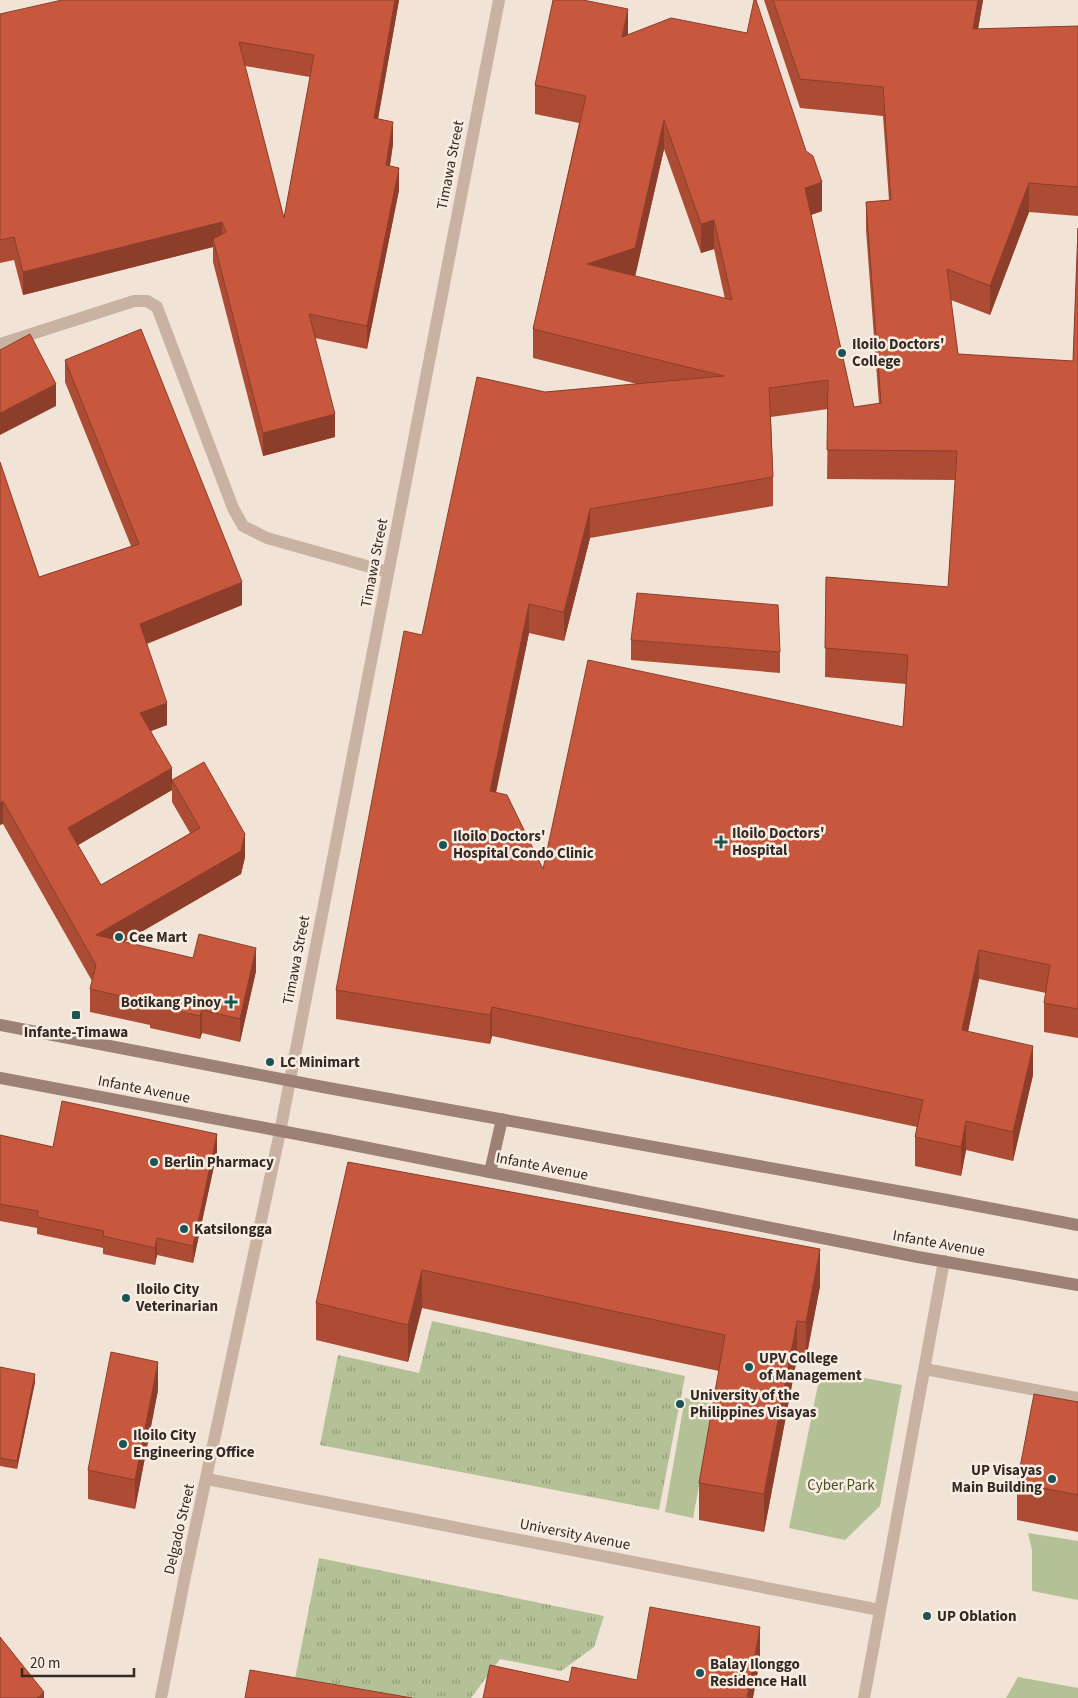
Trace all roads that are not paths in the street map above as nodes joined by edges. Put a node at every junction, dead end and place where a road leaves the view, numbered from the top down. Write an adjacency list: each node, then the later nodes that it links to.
1 (499, 0): 3 (street, Timawa Street)
2 (0, 344): 3 (street)
3 (388, 572): 6 (street, Timawa Street)
4 (0, 1026): 6 (main road)
5 (0, 1078): 8 (main road, Infante Avenue)
6 (290, 1080): 7 (main road); 8 (street, Timawa Street)
7 (502, 1119): 9 (main road); 10 (main road)
8 (280, 1132): 9 (main road, Infante Avenue); 15 (street, Delgado Street)
9 (490, 1172): 11 (main road, Infante Avenue)
10 (1078, 1225)
11 (944, 1261): 12 (main road, Infante Avenue); 13 (street)
12 (1078, 1284)
13 (925, 1369): 14 (street); 16 (street)
14 (1078, 1398)
15 (207, 1479): 16 (street, University Avenue); 17 (street, Delgado Street)
16 (880, 1610): 18 (street)
17 (161, 1698)
18 (864, 1698)

